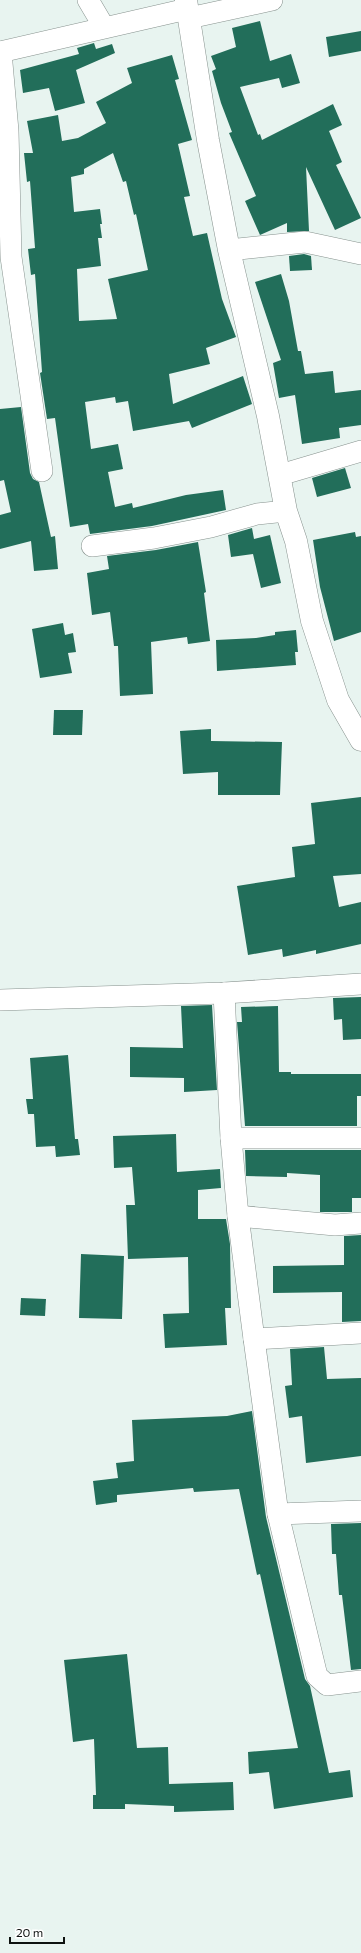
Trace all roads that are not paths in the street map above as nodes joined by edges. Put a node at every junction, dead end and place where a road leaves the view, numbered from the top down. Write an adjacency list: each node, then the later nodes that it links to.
1 (88, 0): 4 (street)
2 (272, 0): 3 (street)
3 (187, 9): 4 (street); 6 (main road)
4 (104, 28): 5 (street)
5 (1, 52): 9 (street)
6 (229, 250): 7 (street); 10 (main road)
7 (361, 254)
8 (361, 451): 10 (street)
9 (42, 471)
10 (280, 475): 11 (main road)
11 (286, 512): 12 (street); 13 (main road)
12 (92, 546)
13 (361, 740)
14 (361, 984): 15 (street)
15 (224, 993): 16 (street); 17 (street)
16 (0, 1000)
17 (231, 1138): 18 (street); 19 (street)
18 (361, 1138)
19 (238, 1216): 20 (street); 22 (street)
20 (361, 1223)
21 (361, 1333): 22 (street)
22 (254, 1339): 24 (street)
23 (361, 1511): 24 (street)
24 (278, 1514): 25 (street)
25 (361, 1680)

